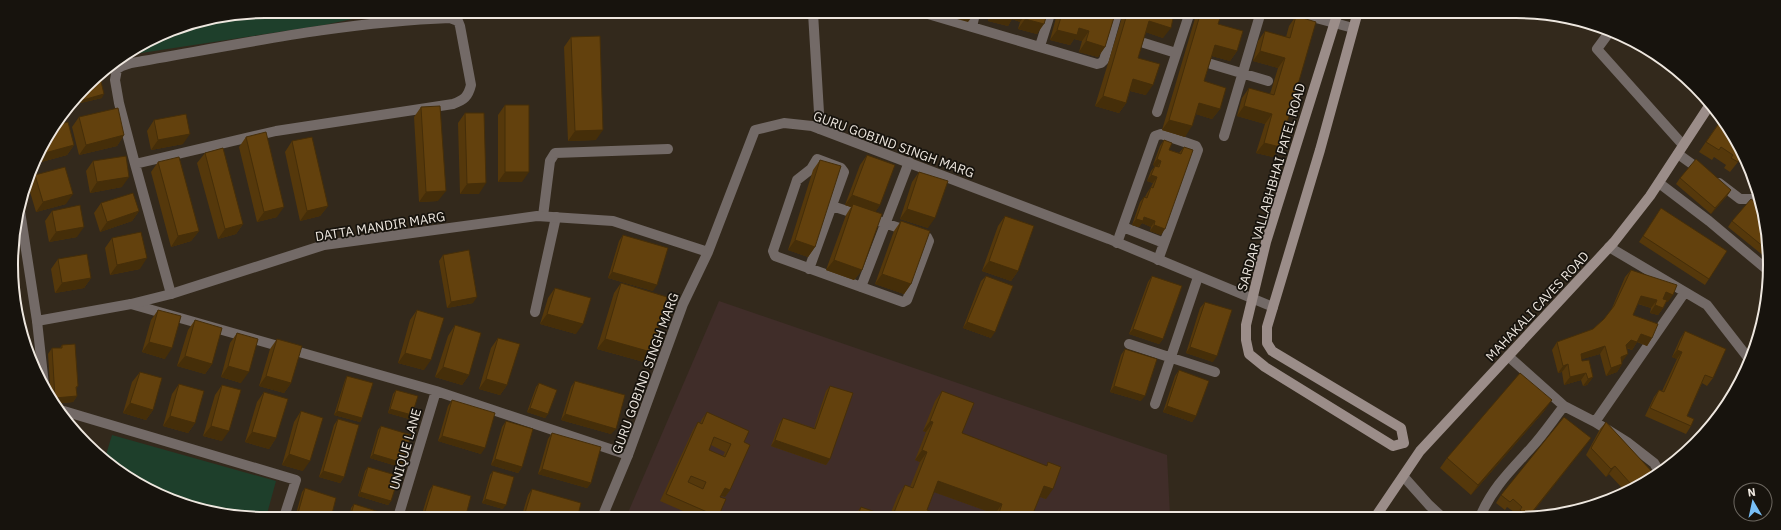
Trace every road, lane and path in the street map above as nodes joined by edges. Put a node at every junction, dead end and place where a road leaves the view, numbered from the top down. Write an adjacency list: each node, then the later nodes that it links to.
1 (813, 18): 21 (street)
2 (942, 18): 10 (street)
3 (975, 18): 10 (street)
4 (1049, 18): 14 (street)
5 (1115, 18): 14 (street)
6 (1188, 18): 15 (street)
7 (1259, 18): 17 (street)
8 (1356, 18): 11 (main road)
9 (1336, 19): 11 (street); 46 (main road, SARDAR VALLABHBHAI PATEL ROAD)
10 (972, 27): 14 (street)
11 (1353, 28): 48 (main road)
12 (1607, 35): 24 (street)
13 (1144, 43): 15 (street)
14 (1040, 46)
15 (1176, 53): 20 (street)
16 (1212, 64): 17 (street)
17 (1242, 74): 18 (street); 22 (street)
18 (1268, 81)
19 (1707, 109): 24 (main road, MAHAKALI CAVES ROAD)
20 (1157, 112)
21 (820, 129): 25 (street, GURU GOBIND SINGH MARG); 38 (street, GURU GOBIND SINGH MARG)
22 (1224, 136)
23 (668, 149): 30 (street)
24 (1681, 150): 27 (main road, MAHAKALI CAVES ROAD); 28 (street)
25 (908, 162): 33 (street); 35 (street, GURU GOBIND SINGH MARG)
26 (135, 164): 26 (street); 45 (street)
27 (1659, 182): 37 (main road, MAHAKALI CAVES ROAD); 40 (street)
28 (1754, 199)
29 (832, 206): 33 (street); 41 (street); 41 (street)
30 (543, 216): 31 (street, DATTA MANDIR MARG); 45 (street, DATTA MANDIR MARG)
31 (556, 217): 38 (street, DATTA MANDIR MARG); 49 (street)
32 (22, 223): 50 (street)
33 (886, 223): 43 (street); 43 (street)
34 (1123, 227): 35 (street); 36 (street); 36 (street)
35 (1118, 242): 39 (street, GURU GOBIND SINGH MARG)
36 (1164, 243): 39 (street)
37 (1609, 247): 44 (street); 53 (main road, MAHAKALI CAVES ROAD)
38 (708, 252): 64 (street, GURU GOBIND SINGH MARG)
39 (1158, 260): 42 (street, GURU GOBIND SINGH MARG)
40 (1763, 266)
41 (809, 269): 43 (street)
42 (1198, 277): 46 (street, GURU GOBIND SINGH MARG); 54 (street)
43 (861, 287)
44 (1685, 292): 52 (street); 61 (street)
45 (171, 294): 47 (street, DATTA MANDIR MARG)
46 (1252, 299): 48 (street, GURU GOBIND SINGH MARG); 62 (main road, SARDAR VALLABHBHAI PATEL ROAD)
47 (131, 304): 50 (street, DATTA MANDIR MARG); 57 (street)
48 (1272, 307): 62 (main road)
49 (535, 312)
50 (37, 322): 56 (street)
51 (1129, 344): 54 (street)
52 (1746, 354)
53 (1508, 356): 59 (street); 63 (main road, MAHAKALI CAVES ROAD)
54 (1171, 358): 55 (street); 58 (street)
55 (1215, 372)
56 (43, 373)
57 (436, 391): 64 (street); 68 (street, UNIQUE LANE)
58 (1155, 404)
59 (1564, 406): 61 (street); 72 (street)
60 (67, 412): 67 (street)
61 (1595, 422): 65 (street)
62 (1404, 443): 63 (main road)
63 (1420, 451): 66 (main road, MAHAKALI CAVES ROAD)
64 (628, 454): 69 (street, GURU GOBIND SINGH MARG)
65 (1657, 467)
66 (1404, 477): 70 (main road, MAHAKALI CAVES ROAD); 71 (street)
67 (286, 512)
68 (400, 512)
69 (604, 512)
70 (1379, 512)
71 (1437, 512)
72 (1482, 512)

